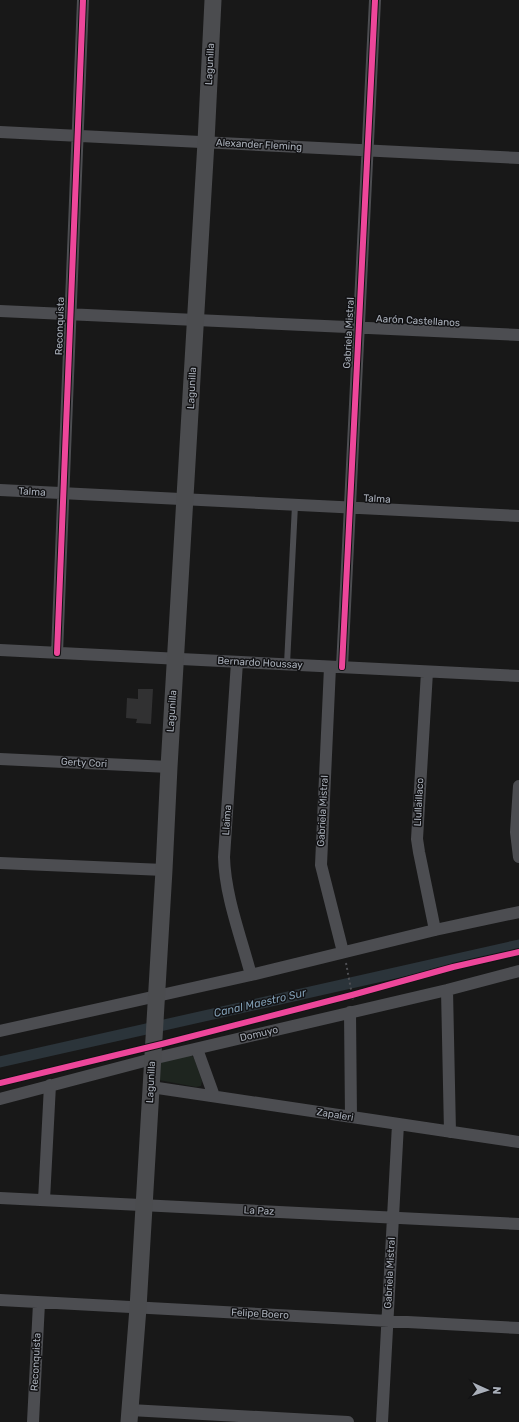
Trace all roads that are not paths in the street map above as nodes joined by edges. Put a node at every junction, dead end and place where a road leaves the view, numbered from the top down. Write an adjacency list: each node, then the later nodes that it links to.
1 (83, 0): 5 (street, Reconquista)
2 (213, 0): 6 (main road, Lagunilla)
3 (375, 0): 7 (street, Gabriela Mistral)
4 (0, 132): 5 (street, Alexander Fleming)
5 (78, 135): 6 (street, Alexander Fleming); 10 (street, Reconquista)
6 (206, 142): 7 (street, Alexander Fleming); 11 (main road, Lagunilla)
7 (368, 150): 8 (street, Alexander Fleming); 12 (street, Gabriela Mistral)
8 (519, 158)
9 (0, 311): 10 (street, Aarón Castellanos)
10 (70, 314): 11 (street, Aarón Castellanos); 15 (street, Reconquista)
11 (196, 320): 12 (street, Aarón Castellanos); 16 (main road, Lagunilla)
12 (359, 328): 13 (street, Aarón Castellanos); 18 (street, Gabriela Mistral)
13 (519, 335)
14 (0, 490): 15 (street, Talma)
15 (62, 493): 16 (street, Talma); 21 (street, Reconquista)
16 (185, 499): 17 (street, Talma); 22 (main road, Lagunilla)
17 (295, 505): 18 (street, Talma); 24 (lane)
18 (350, 508): 19 (street, Talma); 26 (street, Gabriela Mistral)
19 (519, 516)
20 (0, 650): 21 (street, Bernardo Houssay)
21 (57, 653): 22 (street, Bernardo Houssay)
22 (176, 658): 23 (street, Bernardo Houssay); 30 (main road, Lagunilla)
23 (237, 662): 24 (street, Bernardo Houssay); 39 (street, Llaima)
24 (287, 664): 25 (street, Bernardo Houssay)
25 (330, 667): 26 (street, Bernardo Houssay); 37 (street, Gabriela Mistral)
26 (342, 667): 27 (street, Bernardo Houssay)
27 (427, 672): 28 (street, Bernardo Houssay); 36 (street, Llullaillaco)
28 (519, 676)
29 (0, 758): 30 (street, Gerty Cori)
30 (169, 766): 34 (main road, Lagunilla)
31 (519, 786): 32 (street)
32 (519, 857)
33 (0, 863): 34 (street)
34 (164, 870): 41 (main road, Lagunilla)
35 (519, 912): 36 (street)
36 (435, 930): 37 (street)
37 (343, 952): 39 (street)
38 (519, 971): 40 (street, Domuyo)
39 (251, 975): 41 (street)
40 (447, 990): 42 (street, Domuyo); 52 (street)
41 (156, 996): 43 (street); 45 (main road, Lagunilla)
42 (350, 1012): 44 (street, Domuyo); 50 (street)
43 (0, 1031)
44 (196, 1049): 45 (street, Domuyo); 48 (street)
45 (152, 1059): 46 (street, Domuyo); 47 (main road, Lagunilla)
46 (50, 1085): 49 (street, Domuyo); 55 (street)
47 (151, 1087): 48 (street, Zapaleri); 56 (main road, Lagunilla)
48 (214, 1096): 50 (street, Zapaleri)
49 (0, 1099)
50 (351, 1117): 51 (street, Zapaleri)
51 (398, 1124): 52 (street, Zapaleri); 57 (street, Gabriela Mistral)
52 (450, 1132): 53 (street, Zapaleri)
53 (519, 1142)
54 (0, 1198): 55 (street, La Paz)
55 (44, 1200): 56 (street, La Paz)
56 (143, 1205): 57 (street, La Paz); 61 (main road, Lagunilla)
57 (393, 1218): 58 (street, La Paz); 62 (street, Gabriela Mistral)
58 (519, 1224)
59 (0, 1300): 60 (street, Felipe Boero)
60 (39, 1302): 61 (street, Felipe Boero); 65 (street, Reconquista)
61 (138, 1308): 62 (street, Felipe Boero); 64 (main road, Lagunilla)
62 (387, 1321): 63 (street, Felipe Boero); 67 (street, Gabriela Mistral)
63 (519, 1328)
64 (130, 1416): 66 (street)
65 (33, 1422)
66 (348, 1422)
67 (382, 1422)

